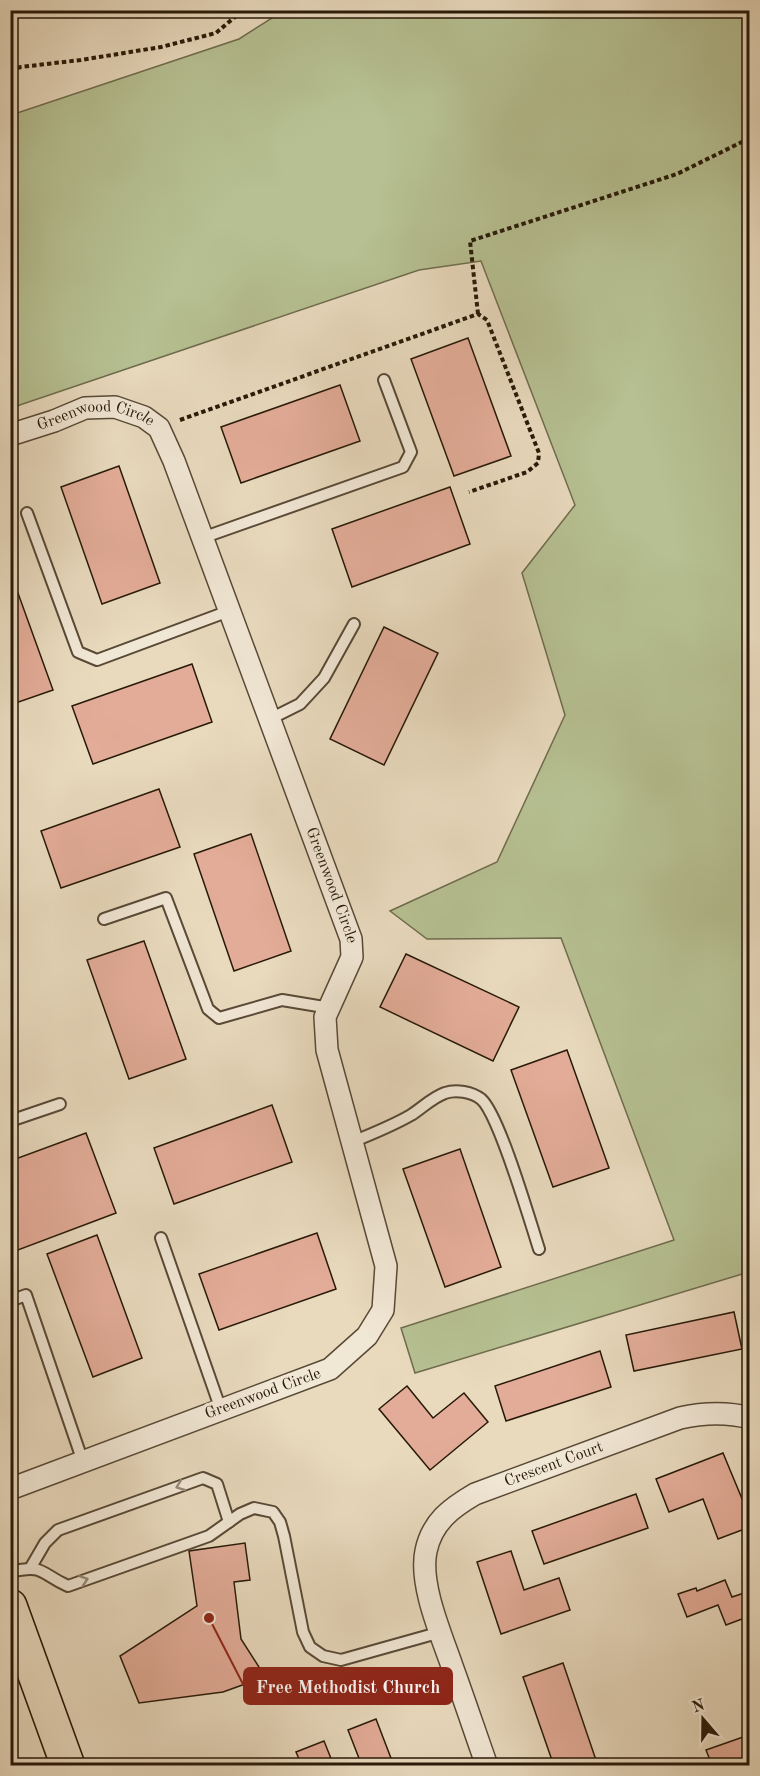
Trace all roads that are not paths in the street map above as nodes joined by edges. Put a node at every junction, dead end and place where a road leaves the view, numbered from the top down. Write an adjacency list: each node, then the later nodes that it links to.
1 (384, 380): 4 (lane)
2 (10, 435): 4 (street, Greenwood Circle)
3 (27, 513): 5 (lane)
4 (202, 538): 5 (street, Greenwood Circle)
5 (229, 610): 7 (street, Greenwood Circle)
6 (354, 624): 7 (lane)
7 (270, 719): 9 (street, Greenwood Circle)
8 (104, 919): 9 (lane)
9 (330, 1008): 12 (street, Greenwood Circle)
10 (60, 1104): 11 (lane)
11 (10, 1121)
12 (352, 1142): 14 (lane); 16 (street, Greenwood Circle)
13 (161, 1238): 16 (lane)
14 (539, 1249)
15 (10, 1301): 18 (lane)
16 (221, 1410): 18 (street, Greenwood Circle)
17 (750, 1418): 24 (street, Crescent Court)
18 (83, 1462): 19 (street, Greenwood Circle)
19 (10, 1489)
20 (229, 1522): 21 (lane, one-way to 20); 21 (lane, one-way to 21); 24 (lane)
21 (31, 1567): 22 (lane)
22 (10, 1572)
23 (10, 1606): 25 (main road)
24 (441, 1632): 26 (street, Crescent Court)
25 (68, 1766)
26 (487, 1766)

